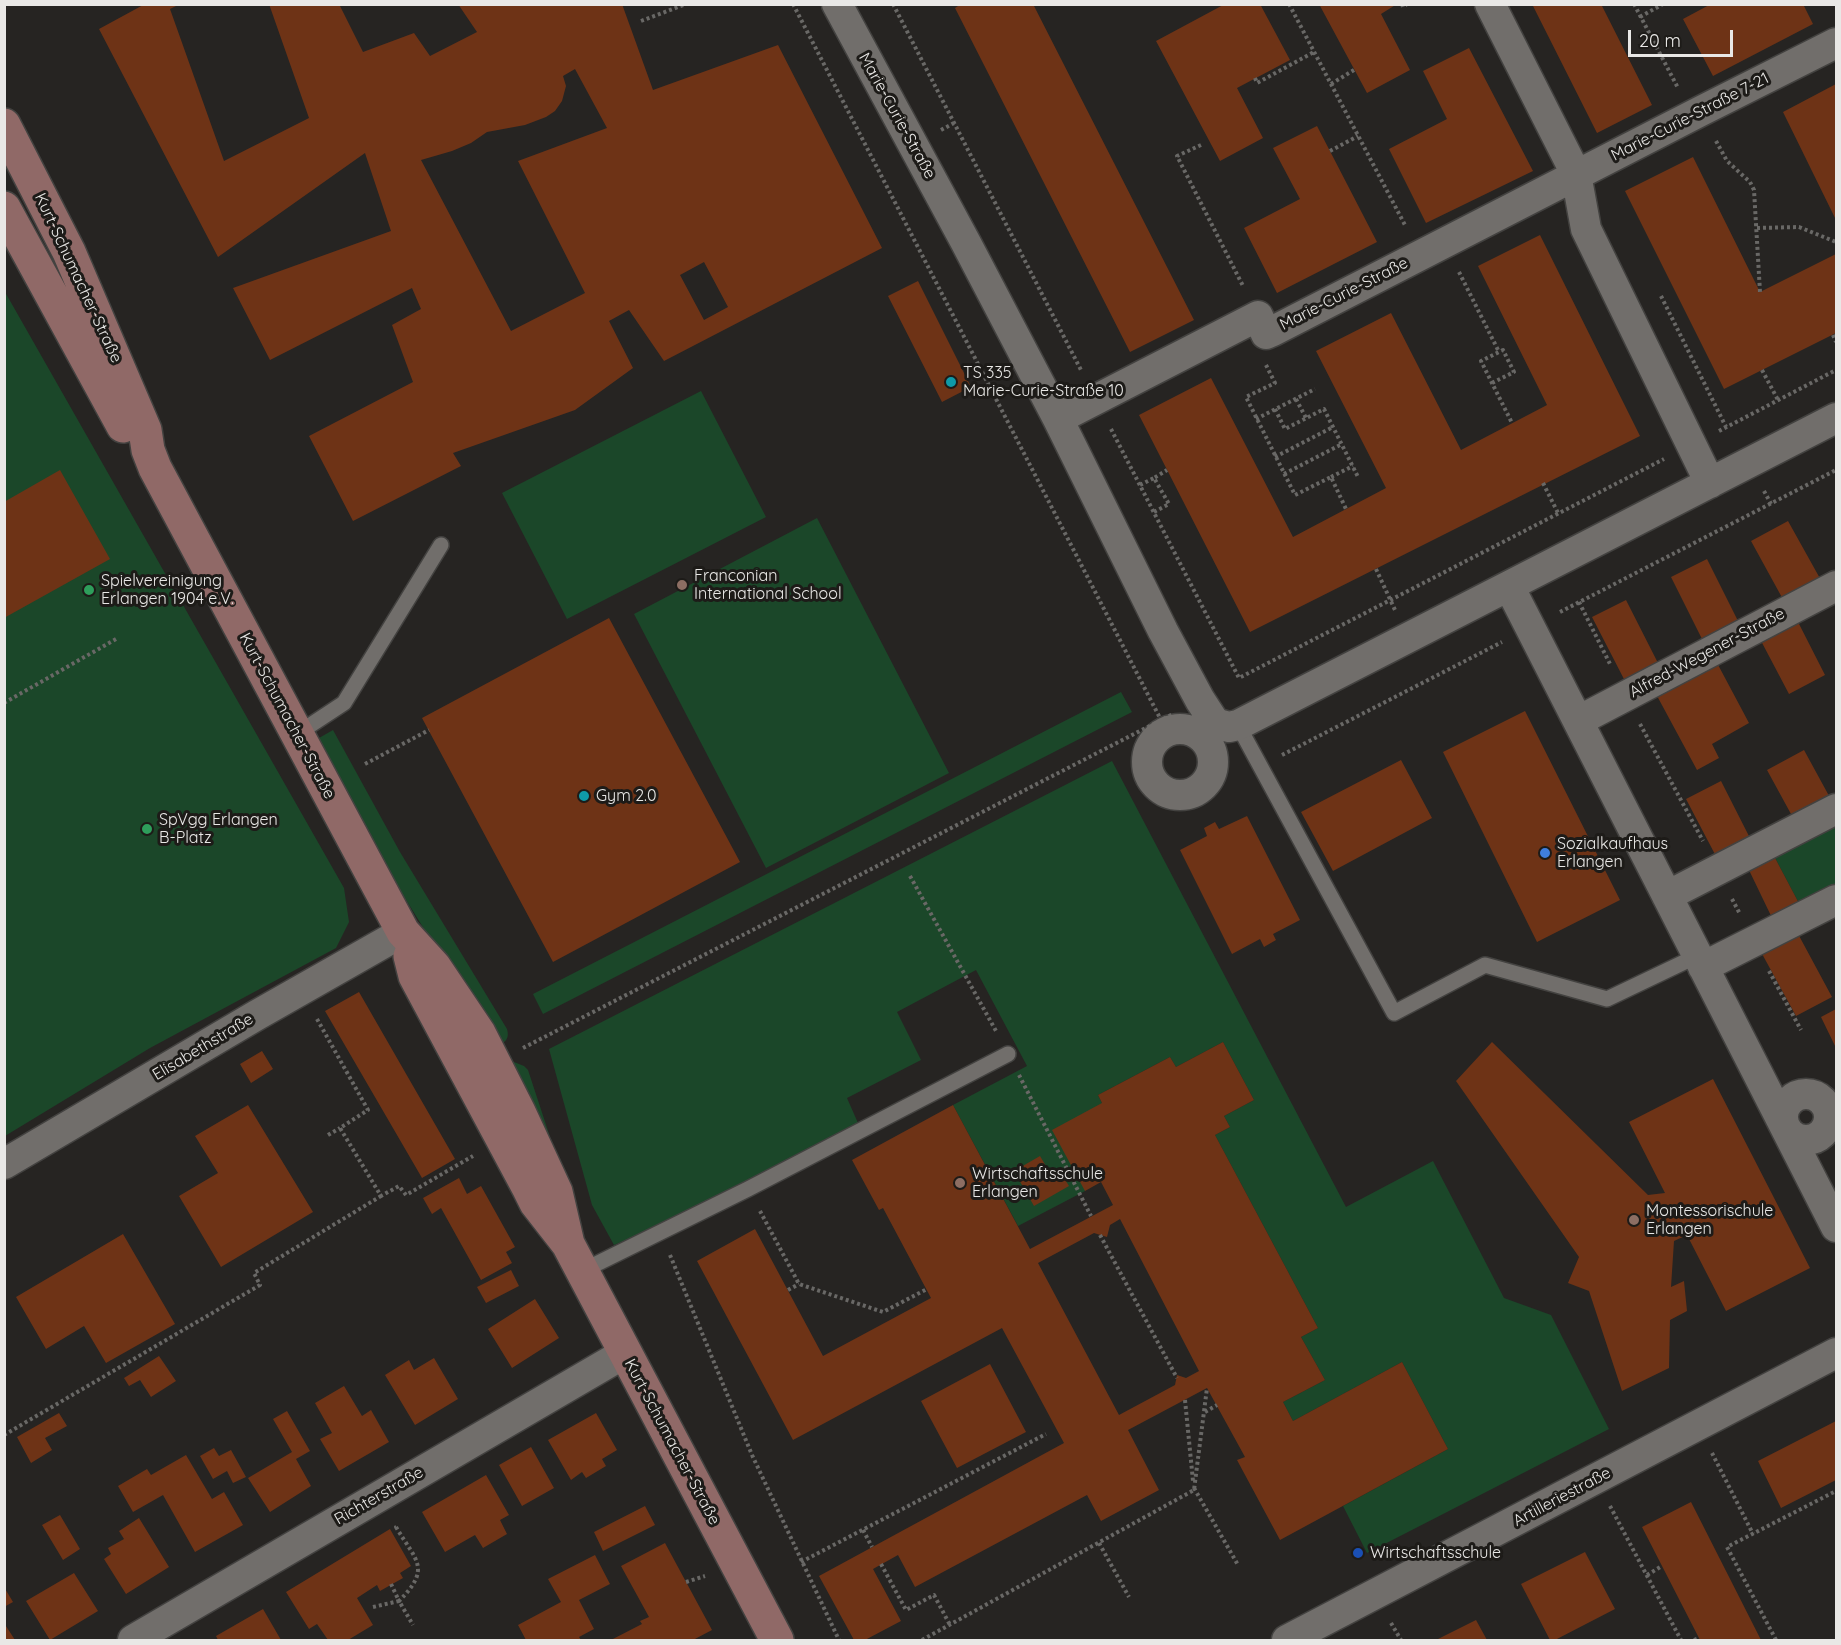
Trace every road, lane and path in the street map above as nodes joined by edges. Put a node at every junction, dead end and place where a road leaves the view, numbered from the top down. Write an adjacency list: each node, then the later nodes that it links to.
1 (686, 4): 12 (path)
2 (793, 4): 77 (path)
3 (837, 4): 44 (street, Marie-Curie-Straße)
4 (893, 4): 39 (path)
5 (1289, 4): 14 (path)
6 (1402, 4): 7 (path)
7 (1407, 4)
8 (1490, 4): 23 (street)
9 (1634, 4): 11 (path)
10 (1663, 4): 11 (path)
11 (1640, 17): 18 (path)
12 (641, 21)
13 (1836, 44): 18 (street, Marie-Curie-Straße 7-21)
14 (1314, 52): 16 (path); 17 (path)
15 (1354, 70): 17 (path)
16 (1255, 78)
17 (1331, 84): 20 (path)
18 (1696, 113): 23 (street, Marie-Curie-Straße 7-21); 25 (path)
19 (4, 125): 53 (main road, Kurt-Schumacher-Straße)
20 (1358, 136): 22 (path); 27 (path)
21 (1201, 145): 30 (path)
22 (1330, 151)
23 (1576, 174): 27 (street, Marie-Curie-Straße); 50 (street)
24 (4, 208): 53 (main road, Kurt-Schumacher-Straße)
25 (1757, 228): 26 (path); 28 (path)
26 (1836, 242)
27 (1432, 248): 30 (street, Marie-Curie-Straße); 33 (path)
28 (1760, 292)
29 (1661, 296): 48 (path)
30 (1262, 325): 39 (street, Marie-Curie-Straße); 45 (path)
31 (1833, 335): 32 (path)
32 (1836, 342)
33 (1499, 352): 36 (path); 36 (path)
34 (1762, 370): 40 (path)
35 (1836, 370): 40 (path)
36 (1492, 383): 46 (path)
37 (1315, 389): 38 (path)
38 (1296, 399): 41 (path); 42 (path)
39 (1096, 400): 44 (street, Marie-Curie-Straße); 62 (path)
40 (1778, 400): 48 (path)
41 (1275, 409): 42 (path); 45 (path)
42 (1306, 418): 47 (path)
43 (1836, 418): 61 (street)
44 (1058, 419): 78 (street, Marie-Curie-Straße)
45 (1256, 419): 51 (path)
46 (1512, 423)
47 (1333, 427): 49 (path); 51 (path)
48 (1726, 427): 50 (path)
49 (1342, 444): 52 (path); 56 (path)
50 (1691, 445): 61 (street); 65 (path)
51 (1275, 457): 56 (path)
52 (1353, 466): 57 (path); 58 (path)
53 (155, 468): 81 (main road, Kurt-Schumacher-Straße)
54 (1167, 470): 59 (path)
55 (1836, 470): 71 (path)
56 (1284, 474): 57 (path)
57 (1331, 477): 63 (path)
58 (1358, 477)
59 (1154, 478): 62 (path); 64 (path)
60 (1543, 483): 65 (path)
61 (1710, 483): 69 (street)
62 (1140, 485): 64 (path)
63 (1346, 509)
64 (1154, 513): 70 (path)
65 (1558, 513): 70 (path)
66 (441, 545): 81 (lane)
67 (1376, 569): 70 (path)
68 (1836, 585): 75 (street, Alfred-Wegener-Straße)
69 (1509, 586): 72 (street); 73 (street)
70 (1390, 599): 73 (path)
71 (1579, 602): 72 (path); 75 (path)
72 (1530, 628): 79 (street); 83 (path)
73 (1409, 637): 78 (street)
74 (116, 639): 76 (path)
75 (1626, 696): 79 (street, Alfred-Wegener-Straße); 85 (path)
76 (4, 703)
77 (1161, 720): 78 (path); 94 (path)
78 (1214, 721): 83 (lane)
79 (1578, 721): 86 (street)
80 (429, 730): 82 (path)
81 (297, 734): 88 (main road, Kurt-Schumacher-Straße)
82 (365, 764)
83 (1261, 766): 90 (lane)
84 (1836, 809): 85 (street)
85 (1718, 870): 86 (street); 89 (path)
86 (1667, 896): 90 (street)
87 (1836, 900): 89 (street)
88 (403, 932): 91 (street, Elisabethstraße); 94 (main road, Kurt-Schumacher-Straße); 106 (main road, Kurt-Schumacher-Straße)
89 (1754, 942): 90 (street); 92 (path)
90 (1700, 962): 97 (street)
91 (301, 990): 96 (path); 100 (street, Elisabethstraße)
92 (1801, 1030)
93 (1008, 1054): 101 (lane)
94 (493, 1061): 106 (main road, Kurt-Schumacher-Straße)
95 (1833, 1121): 97 (street)
96 (340, 1128): 98 (path); 102 (path)
97 (1786, 1129): 103 (street)
98 (328, 1135)
99 (480, 1151): 102 (path)
100 (4, 1164)
101 (748, 1189): 104 (lane); 107 (path)
102 (381, 1196): 119 (path)
103 (1836, 1227)
104 (661, 1232): 106 (lane); 128 (path)
105 (1100, 1235): 112 (path)
106 (575, 1258): 110 (main road, Kurt-Schumacher-Straße)
107 (799, 1284): 108 (path); 109 (path)
108 (927, 1289)
109 (788, 1290)
110 (625, 1353): 141 (street, Richterstraße); 142 (main road, Kurt-Schumacher-Straße)
111 (1836, 1353): 117 (street, Artilleriestraße)
112 (1177, 1378)
113 (1207, 1388): 116 (path)
114 (1185, 1400): 121 (path)
115 (1216, 1405): 116 (path)
116 (1204, 1412): 121 (path)
117 (1699, 1425): 120 (street, Artilleriestraße); 125 (path)
118 (1046, 1434): 124 (path)
119 (4, 1435)
120 (1596, 1479): 133 (path); 145 (street, Artilleriestraße)
121 (1194, 1490): 126 (path); 130 (path)
122 (1836, 1491): 125 (path)
123 (404, 1523): 137 (path)
124 (863, 1530): 127 (path); 128 (path)
125 (1753, 1534): 147 (path)
126 (1099, 1543): 136 (path); 140 (path)
127 (872, 1547)
128 (801, 1562): 143 (path)
129 (881, 1564): 140 (path)
130 (1238, 1565)
131 (1662, 1566): 133 (path)
132 (714, 1573): 134 (path)
133 (1647, 1575): 146 (path)
134 (686, 1582)
135 (391, 1584): 137 (path)
136 (1129, 1597)
137 (399, 1601): 138 (path); 139 (path)
138 (372, 1607)
139 (413, 1625)
140 (950, 1625): 144 (path)
141 (133, 1641)
142 (777, 1641)
143 (839, 1641)
144 (922, 1641)
145 (1287, 1641)
146 (1681, 1641)
147 (1776, 1641)

